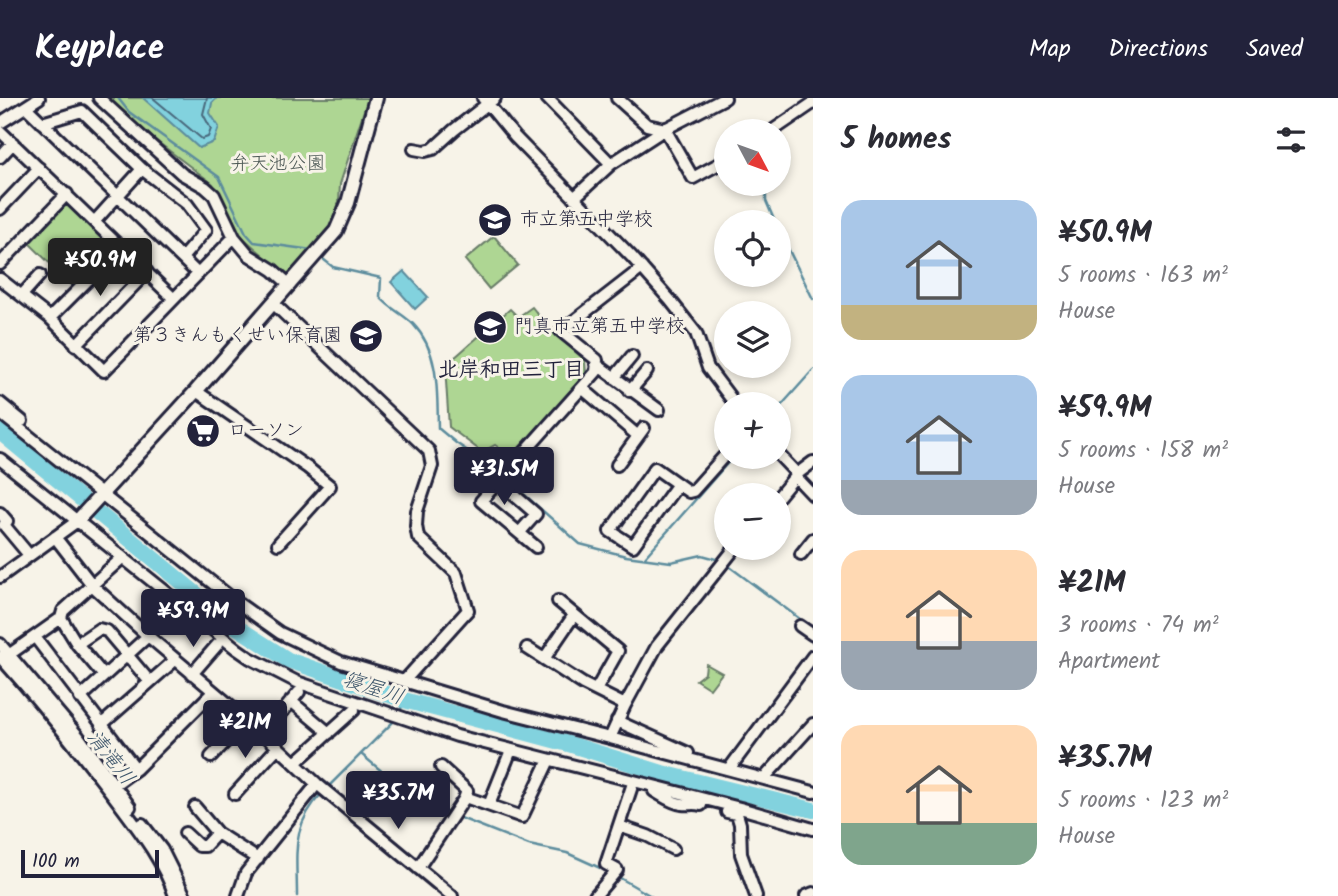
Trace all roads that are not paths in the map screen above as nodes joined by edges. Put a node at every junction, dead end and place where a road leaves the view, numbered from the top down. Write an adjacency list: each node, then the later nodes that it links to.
1 (39, 98): 9 (street)
2 (99, 98): 27 (street)
3 (376, 98): 36 (street)
4 (547, 98): 18 (street)
5 (617, 98): 13 (street)
6 (725, 98): 13 (street)
7 (489, 100): 16 (street); 24 (street)
8 (813, 103): 10 (street)
9 (26, 107): 11 (street); 12 (street)
10 (790, 119)
11 (0, 123)
12 (42, 123): 21 (street); 23 (street)
13 (665, 129): 18 (street); 19 (street)
14 (0, 131): 15 (street)
15 (13, 143): 17 (street); 20 (street)
16 (414, 149)
17 (0, 157)
18 (611, 164): 24 (street)
19 (714, 167)
20 (39, 168): 22 (street); 25 (street)
21 (142, 169): 23 (street); 29 (street)
22 (66, 194): 26 (street); 30 (street)
23 (117, 195): 26 (street); 29 (street)
24 (574, 198): 31 (street)
25 (0, 209)
26 (95, 221): 28 (street)
27 (234, 237): 33 (street); 36 (street)
28 (122, 246): 32 (street); 40 (street)
29 (182, 258): 33 (street)
30 (0, 264)
31 (642, 268): 43 (street); 49 (street)
32 (147, 272): 38 (street); 41 (street)
33 (197, 273): 38 (street)
34 (40, 275): 37 (street)
35 (0, 279): 37 (street)
36 (290, 285): 39 (street)
37 (22, 295): 40 (street)
38 (173, 298): 41 (street)
39 (274, 304): 47 (street); 99 (street)
40 (50, 318): 41 (street)
41 (76, 345)
42 (632, 356): 45 (street)
43 (596, 364): 45 (street); 46 (street)
44 (647, 371): 48 (street)
45 (614, 378): 48 (street)
46 (582, 388): 56 (street); 60 (street)
47 (196, 391): 63 (street); 71 (street)
48 (630, 391): 51 (street)
49 (726, 392)
50 (0, 403): 53 (street)
51 (659, 410)
52 (0, 413): 53 (street)
53 (39, 443): 63 (street)
54 (0, 459): 66 (street)
55 (813, 462): 59 (street)
56 (617, 465)
57 (714, 467): 62 (street)
58 (791, 469): 59 (street)
59 (796, 475): 61 (street); 64 (street)
60 (501, 478): 68 (street); 68 (street)
61 (790, 483)
62 (678, 484): 62 (street)
63 (101, 494): 66 (street); 99 (street)
64 (813, 495)
65 (0, 513): 67 (street)
66 (77, 520): 69 (street); 75 (street)
67 (2, 527): 74 (street)
68 (520, 533): 72 (street)
69 (55, 537): 74 (street); 78 (street)
70 (813, 539): 73 (street)
71 (278, 544)
72 (536, 547)
73 (801, 554)
74 (29, 555): 77 (street)
75 (122, 558): 78 (street); 79 (street)
76 (725, 560): 104 (street)
77 (0, 577)
78 (93, 586): 82 (street); 85 (street)
79 (176, 601): 87 (street); 91 (street)
80 (558, 601): 81 (street)
81 (574, 615): 95 (street); 101 (street)
82 (61, 618): 86 (street); 89 (street)
83 (800, 626): 84 (street)
84 (813, 635)
85 (148, 636): 92 (street); 96 (street)
86 (35, 637): 94 (street); 103 (street)
87 (218, 643): 91 (street); 97 (street)
88 (0, 644): 94 (street)
89 (78, 644): 92 (street); 98 (street)
90 (527, 648): 95 (street)
91 (237, 649): 114 (street)
92 (127, 655): 98 (street); 100 (street)
93 (813, 656): 118 (street)
94 (3, 657): 124 (street)
95 (544, 659): 101 (street)
96 (175, 660): 97 (street); 100 (street)
97 (192, 674): 102 (street)
98 (104, 676): 103 (street)
99 (405, 680): 112 (street)
100 (150, 682): 109 (street)
101 (596, 690): 104 (street)
102 (213, 692): 106 (street); 120 (street)
103 (79, 698): 109 (street)
104 (625, 705): 107 (street)
105 (354, 710): 110 (street)
106 (246, 720): 111 (street); 115 (street)
107 (617, 721): 112 (street); 118 (street)
108 (813, 724): 122 (street)
109 (101, 725): 120 (street)
110 (329, 733): 111 (street); 117 (street)
111 (264, 734): 113 (street)
112 (610, 738): 126 (street)
113 (278, 747): 117 (street); 128 (street)
114 (511, 750): 116 (street); 131 (street)
115 (211, 757)
116 (549, 760): 129 (street); 131 (street)
117 (295, 763): 125 (street)
118 (732, 765): 122 (street)
119 (441, 766): 130 (street)
120 (136, 769): 124 (street)
121 (585, 775): 123 (street)
122 (767, 775): 126 (street)
123 (632, 786): 127 (street); 134 (street)
124 (111, 787): 133 (street)
125 (321, 788): 139 (street); 140 (street)
126 (813, 790)
127 (654, 791): 129 (street); 147 (street)
128 (235, 794)
129 (691, 796): 135 (street)
130 (465, 797): 131 (street); 140 (street)
131 (489, 805)
132 (195, 807): 137 (street)
133 (127, 809): 144 (street); 145 (street)
134 (619, 826): 138 (street); 143 (street)
135 (813, 830)
136 (185, 833): 137 (street)
137 (217, 834): 139 (street)
138 (673, 849)
139 (258, 859): 146 (street)
140 (418, 868): 142 (street)
141 (813, 894): 148 (street)
142 (447, 895)
143 (597, 895)
144 (175, 896)
145 (185, 896)
146 (238, 896)
147 (756, 896)
148 (806, 896)

